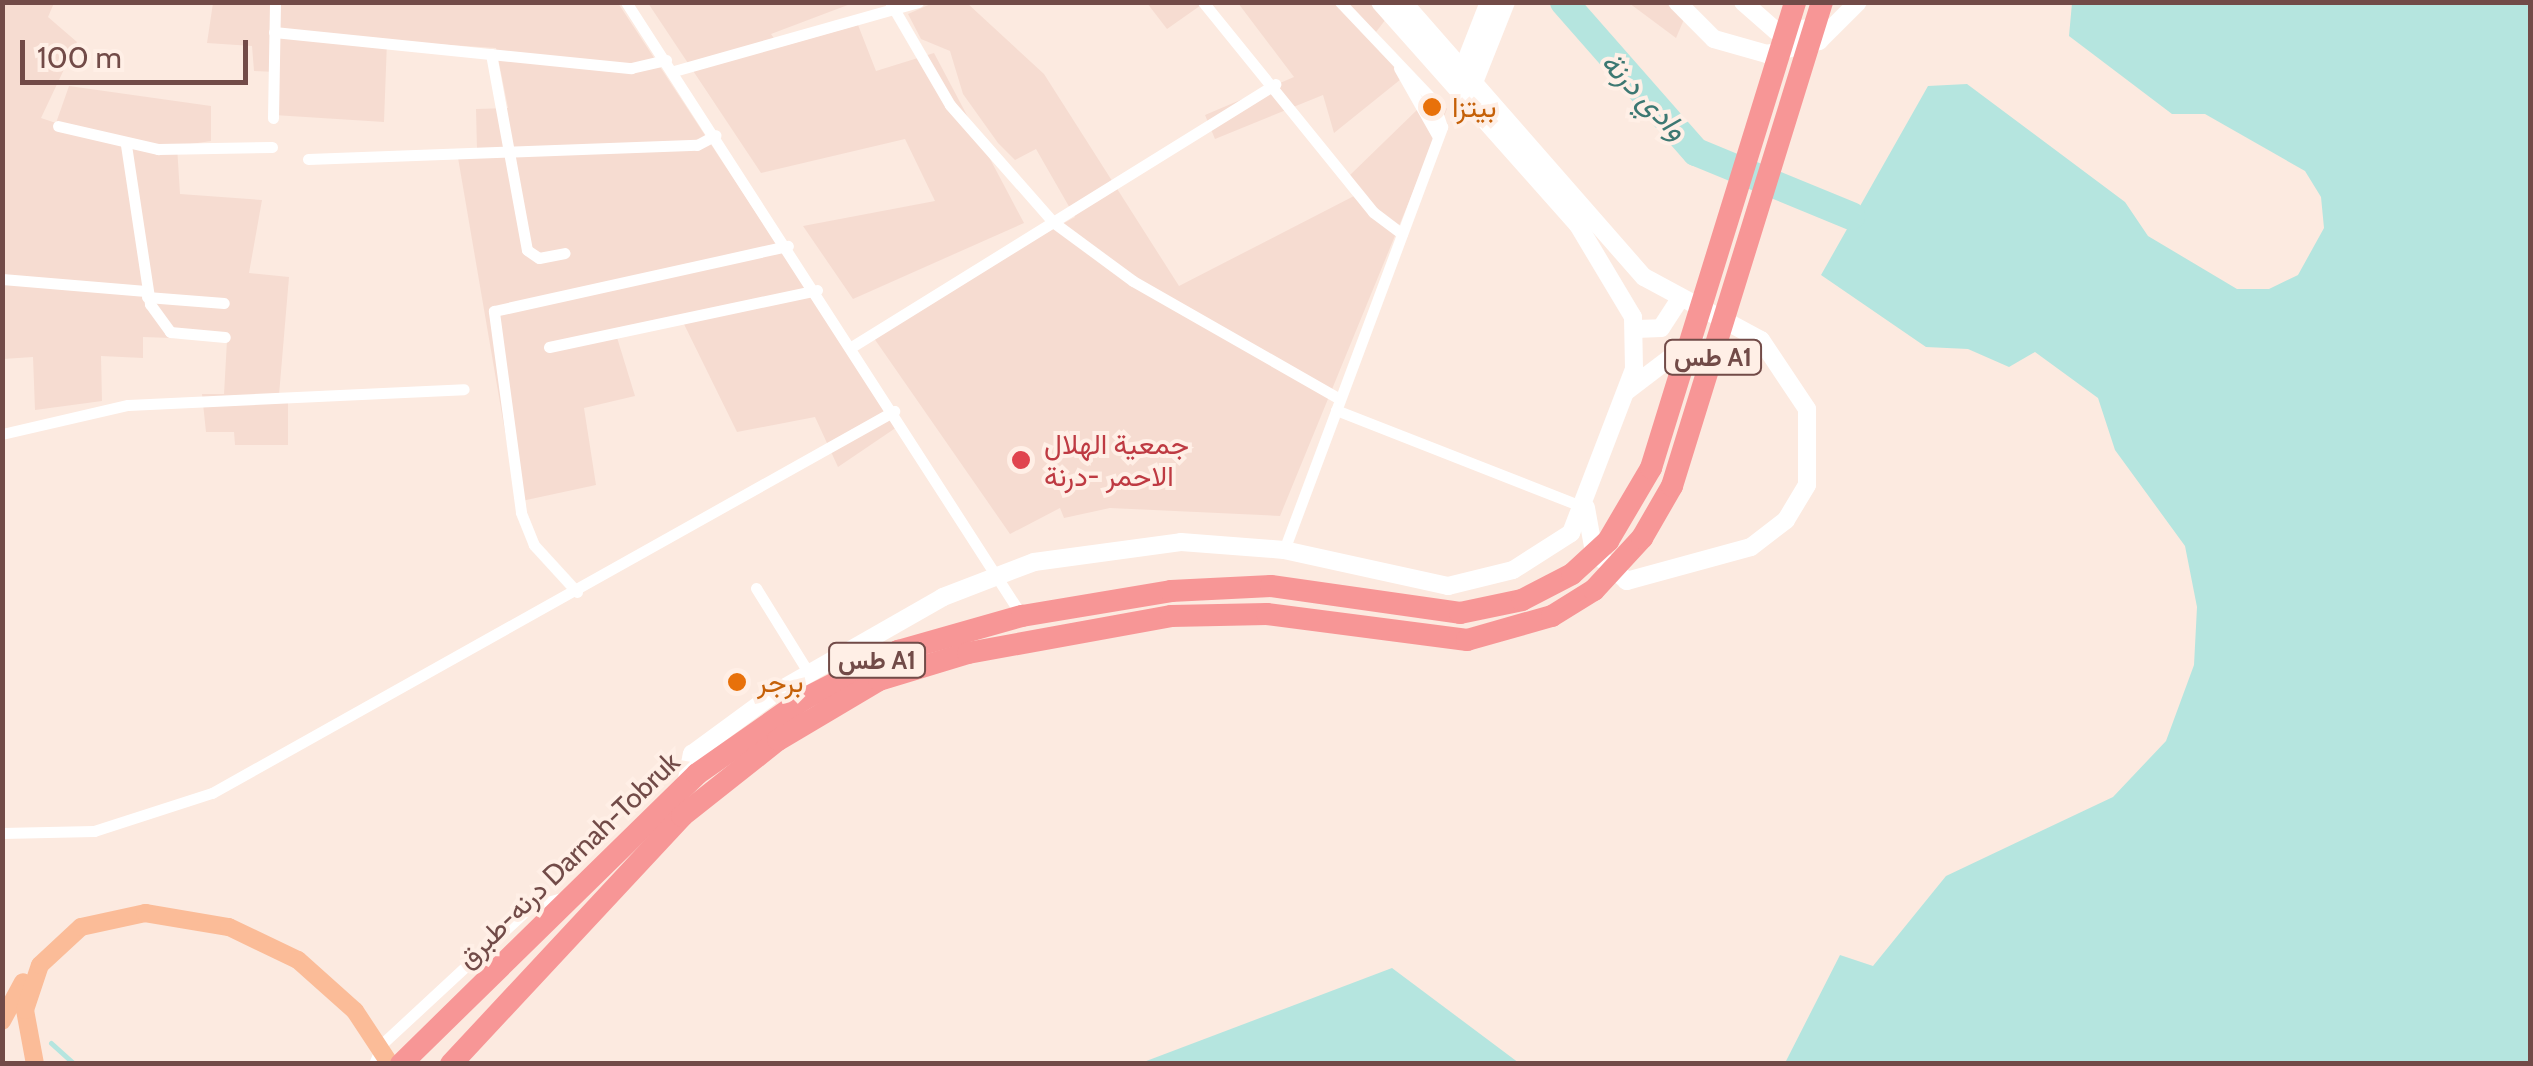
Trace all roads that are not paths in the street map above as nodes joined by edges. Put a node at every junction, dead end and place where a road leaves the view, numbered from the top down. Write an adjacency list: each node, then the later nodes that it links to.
1 (275, 2): 17 (street)
2 (626, 2): 19 (street)
3 (918, 2): 15 (street)
4 (1204, 2): 21 (street)
5 (1340, 2): 30 (street)
6 (1380, 2): 20 (street)
7 (1403, 2): 20 (street)
8 (1489, 2): 20 (street)
9 (1506, 2): 20 (street)
10 (1677, 2): 16 (street)
11 (1743, 2): 16 (street)
12 (1795, 2): 53 (highway, درنه-طبرق Darnah-Tobruk / طس A1)
13 (1822, 2): 59 (highway, درنه-طبرق Darnah-Tobruk / طس A1)
14 (1858, 2): 16 (street)
15 (893, 7): 19 (street); 29 (street)
16 (1840, 24)
17 (274, 32): 18 (street); 22 (street)
18 (491, 54): 19 (street); 27 (street)
19 (670, 66): 24 (street)
20 (1468, 77): 36 (street); 39 (street)
21 (1275, 84): 29 (street); 30 (street)
22 (272, 118)
23 (58, 126): 25 (street)
24 (716, 136): 27 (street); 31 (street)
25 (126, 145): 26 (street); 35 (street)
26 (272, 147)
27 (508, 152): 28 (street); 32 (street)
28 (308, 159)
29 (1053, 222): 41 (street); 45 (street)
30 (1402, 234): 45 (street)
31 (788, 246): 34 (street); 52 (street)
32 (565, 254)
33 (2, 279): 35 (street)
34 (817, 290): 41 (street); 42 (street)
35 (146, 294): 37 (street); 40 (street)
36 (1678, 302): 38 (street); 39 (street)
37 (224, 303)
38 (1732, 322): 44 (street); 48 (street)
39 (1636, 330): 44 (street)
40 (225, 337)
41 (853, 346): 46 (street)
42 (548, 347)
43 (464, 389): 47 (street)
44 (1625, 393): 48 (street)
45 (1338, 404): 48 (street); 49 (street)
46 (894, 410): 50 (street); 52 (street)
47 (2, 434)
48 (1586, 508): 49 (street)
49 (1284, 550): 50 (street)
50 (997, 574): 53 (street); 54 (street)
51 (756, 588): 54 (street)
52 (576, 592): 56 (street)
53 (1022, 616): 55 (highway, درنه-طبرق Darnah-Tobruk / طس A1)
54 (808, 672): 55 (street)
55 (686, 784): 57 (highway, درنه-طبرق Darnah-Tobruk / طس A1)
56 (2, 833)
57 (569, 896): 62 (street); 64 (highway, درنه-طبرق Darnah-Tobruk / طس A1)
58 (179, 910): 60 (main road); 61 (main road); 63 (main road); 64 (main road)
59 (508, 1004): 65 (highway, درنه-طبرق Darnah-Tobruk / طس A1); 66 (highway)
60 (2, 1021)
61 (35, 1064)
62 (374, 1064)
63 (390, 1064)
64 (402, 1064)
65 (451, 1064)
66 (475, 1064)

